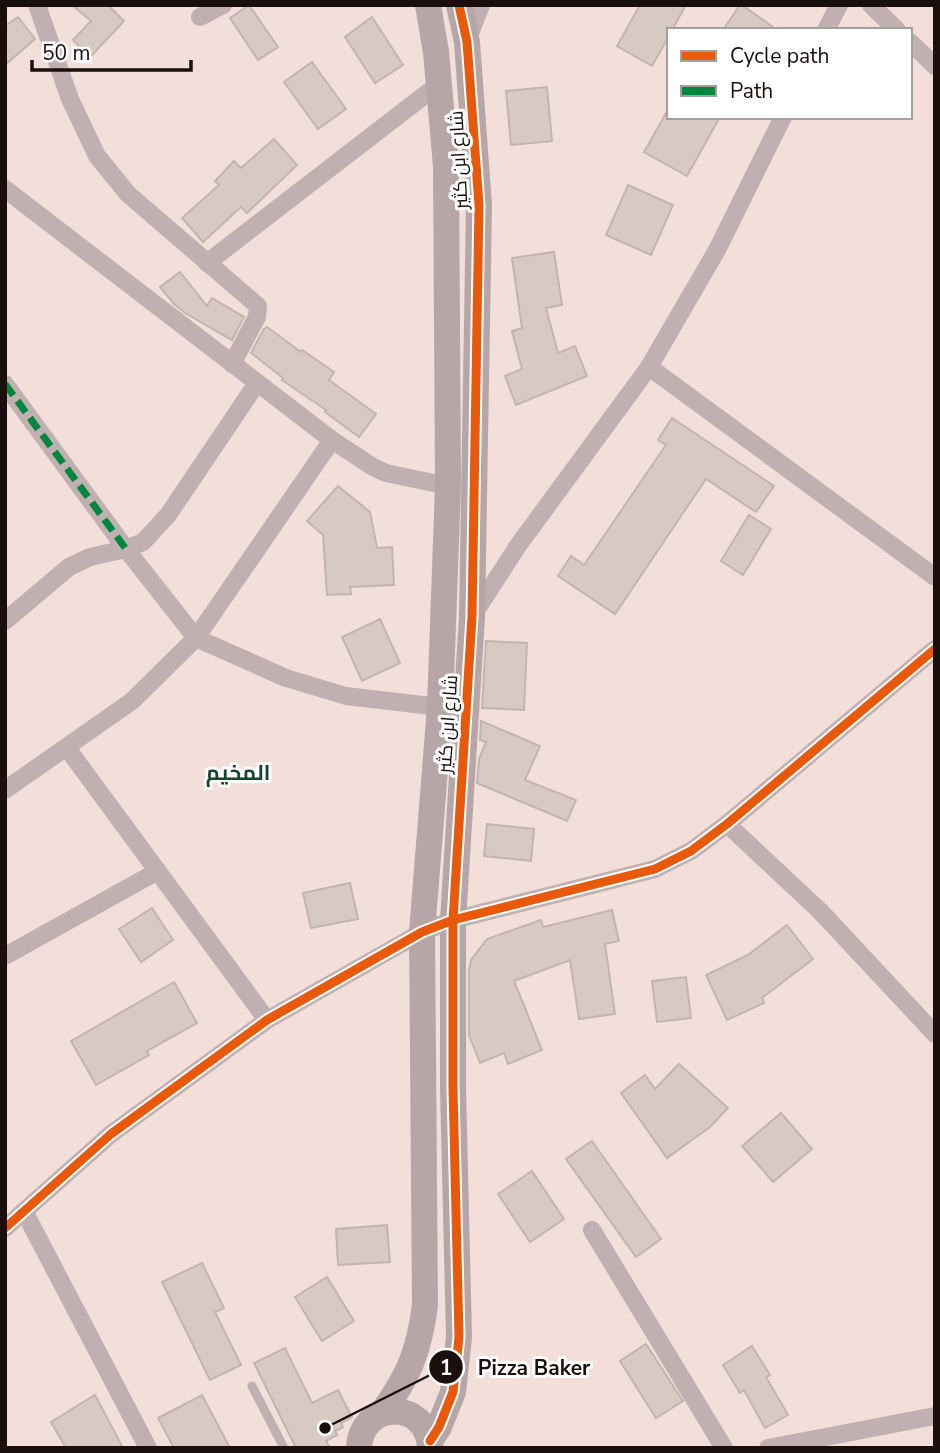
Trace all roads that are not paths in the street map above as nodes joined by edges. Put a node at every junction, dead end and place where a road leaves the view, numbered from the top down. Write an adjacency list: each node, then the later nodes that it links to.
1 (37, 5): 17 (street)
2 (223, 5): 8 (street)
3 (428, 5): 14 (street, شارع ابن كثير)
4 (458, 5): 11 (street, شارع ابن كثير)
5 (481, 5): 11 (street)
6 (839, 5): 9 (street)
7 (871, 5): 10 (street)
8 (200, 17)
9 (827, 28)
10 (895, 28)
11 (467, 42): 26 (street, شارع ابن كثير)
12 (912, 44): 13 (street)
13 (935, 66)
14 (439, 84): 17 (street); 23 (street, شارع ابن كثير)
15 (782, 119): 19 (street)
16 (5, 189): 18 (street)
17 (207, 263): 18 (street)
18 (232, 364): 20 (street)
19 (649, 367): 25 (street); 26 (street)
20 (257, 383): 22 (street); 24 (street)
21 (5, 384): 24 (street)
22 (332, 440): 23 (street); 28 (street)
23 (448, 486): 30 (street, شارع ابن كثير)
24 (126, 549): 27 (street); 28 (street)
25 (935, 577)
26 (472, 617): 35 (street, شارع ابن كثير)
27 (5, 621)
28 (196, 638): 30 (street); 31 (street)
29 (935, 649): 33 (street)
30 (440, 707): 36 (street, شارع ابن كثير)
31 (67, 748): 32 (street); 34 (street)
32 (5, 790)
33 (727, 824): 35 (street); 39 (street)
34 (158, 871): 37 (street); 38 (street)
35 (453, 920): 36 (street); 46 (street, شارع ابن كثير)
36 (422, 932): 38 (street); 44 (street, شارع ابن كثير)
37 (5, 956)
38 (267, 1020): 40 (street)
39 (935, 1034)
40 (24, 1211): 41 (street); 48 (street)
41 (5, 1228)
42 (592, 1230): 50 (street)
43 (252, 1386): 49 (lane)
44 (382, 1413): 46 (street); 47 (street, شارع ابن كثير)
45 (935, 1416): 51 (street)
46 (433, 1445)
47 (357, 1446)
48 (148, 1448)
49 (284, 1448)
50 (724, 1448)
51 (768, 1448)

